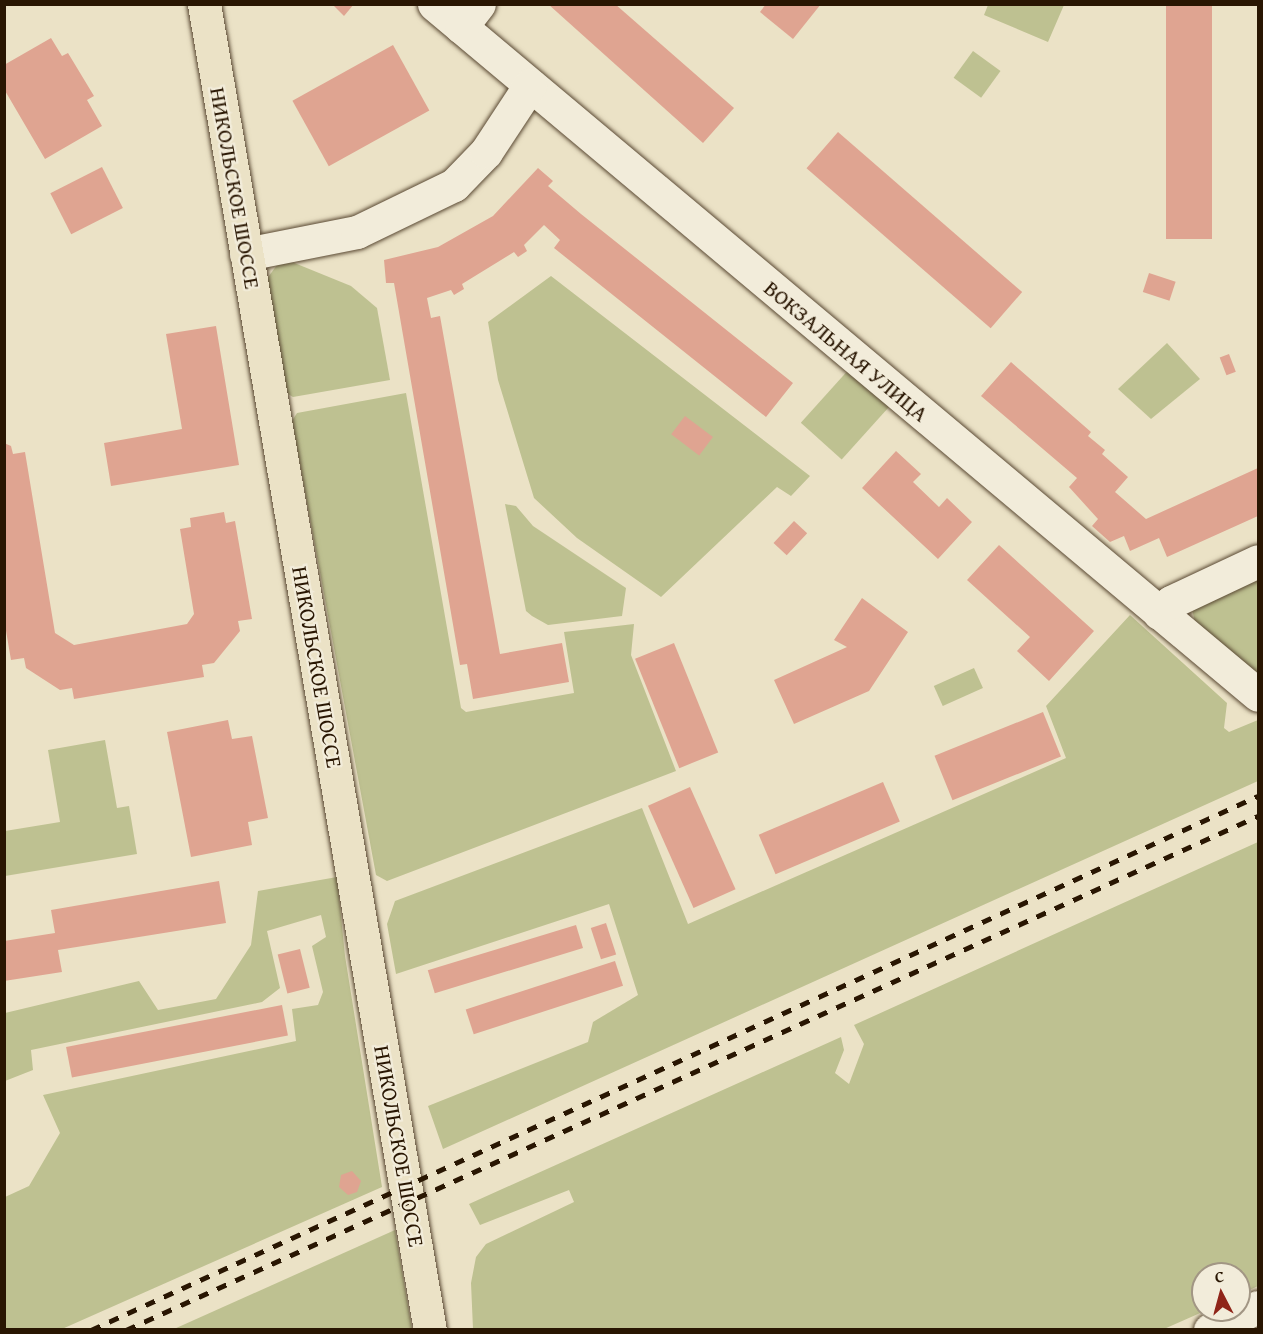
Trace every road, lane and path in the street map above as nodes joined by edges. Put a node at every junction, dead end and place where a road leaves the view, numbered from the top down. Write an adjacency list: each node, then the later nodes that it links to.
1 (204, 4): 5 (main road, НИКОЛЬСКОЕ ШОССЕ)
2 (434, 4): 3 (street, ВОКЗАЛЬНАЯ УЛИЦА)
3 (470, 16): 4 (street, ВОКЗАЛЬНАЯ УЛИЦА)
4 (530, 85): 5 (street); 7 (street, ВОКЗАЛЬНАЯ УЛИЦА)
5 (246, 254): 10 (main road, НИКОЛЬСКОЕ ШОССЕ)
6 (1258, 561): 7 (street)
7 (1159, 613): 8 (street, ВОКЗАЛЬНАЯ УЛИЦА)
8 (1258, 694)
9 (1258, 1307): 11 (street)
10 (430, 1329)
11 (1210, 1329)

